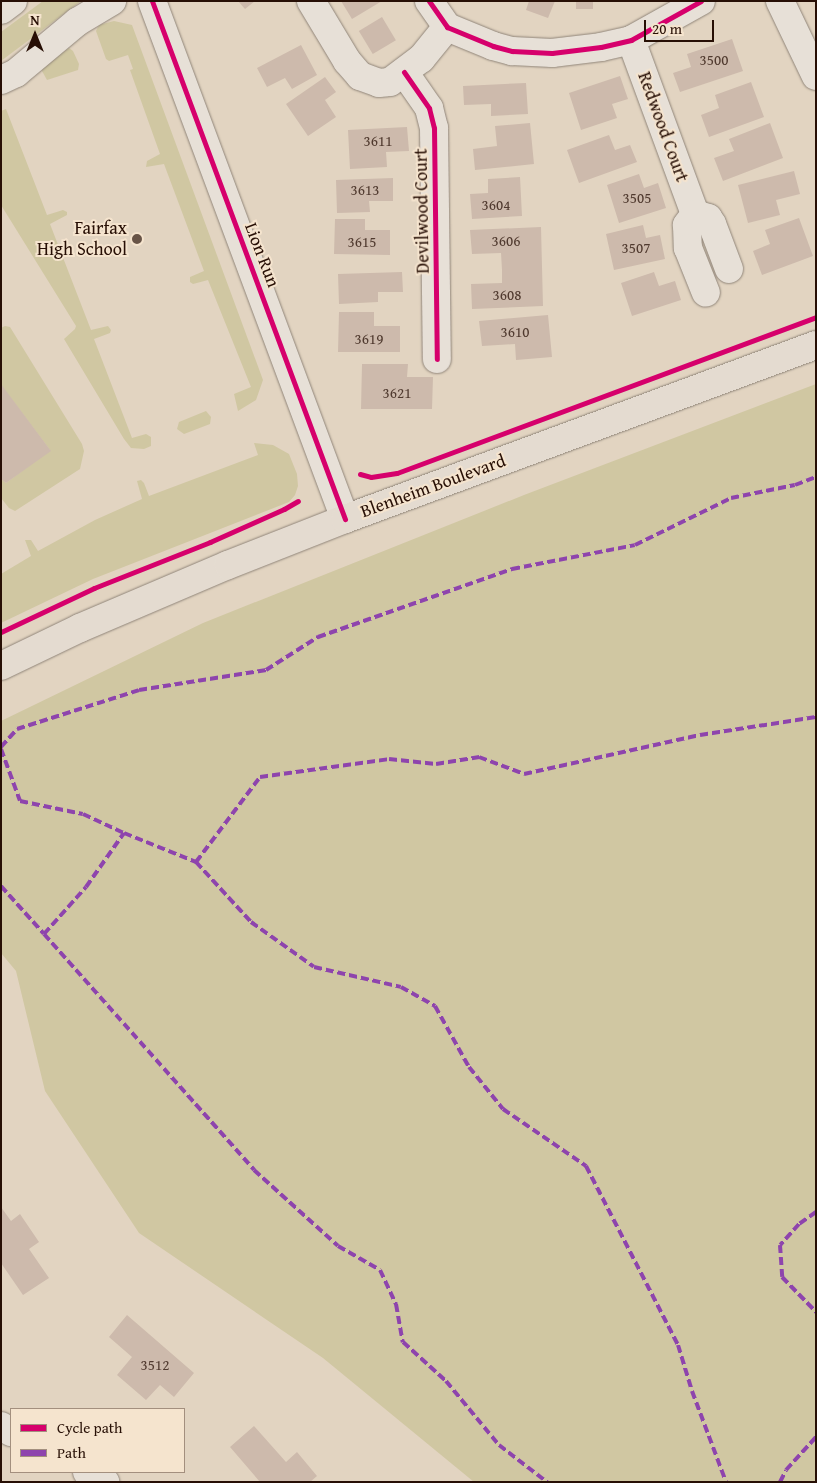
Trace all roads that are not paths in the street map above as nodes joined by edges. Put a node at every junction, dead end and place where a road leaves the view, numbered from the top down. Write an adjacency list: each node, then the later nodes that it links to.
1 (13, 1): 8 (street)
2 (112, 1): 13 (street)
3 (152, 1): 19 (street, Lion Run)
4 (311, 1): 11 (street)
5 (429, 1): 9 (street)
6 (701, 1): 10 (street)
7 (780, 1): 12 (street)
8 (1, 10)
9 (448, 27): 10 (street); 11 (street)
10 (631, 40): 14 (street, Redwood Court)
11 (404, 72): 18 (street, Devilwood Court)
12 (816, 76)
13 (1, 80)
14 (695, 214): 15 (street); 16 (street)
15 (729, 269)
16 (706, 293)
17 (816, 345): 19 (main road, Blenheim Boulevard)
18 (437, 359)
19 (345, 519): 20 (main road, Blenheim Boulevard)
20 (1, 666)
21 (89, 1473): 22 (street)
22 (104, 1482)

